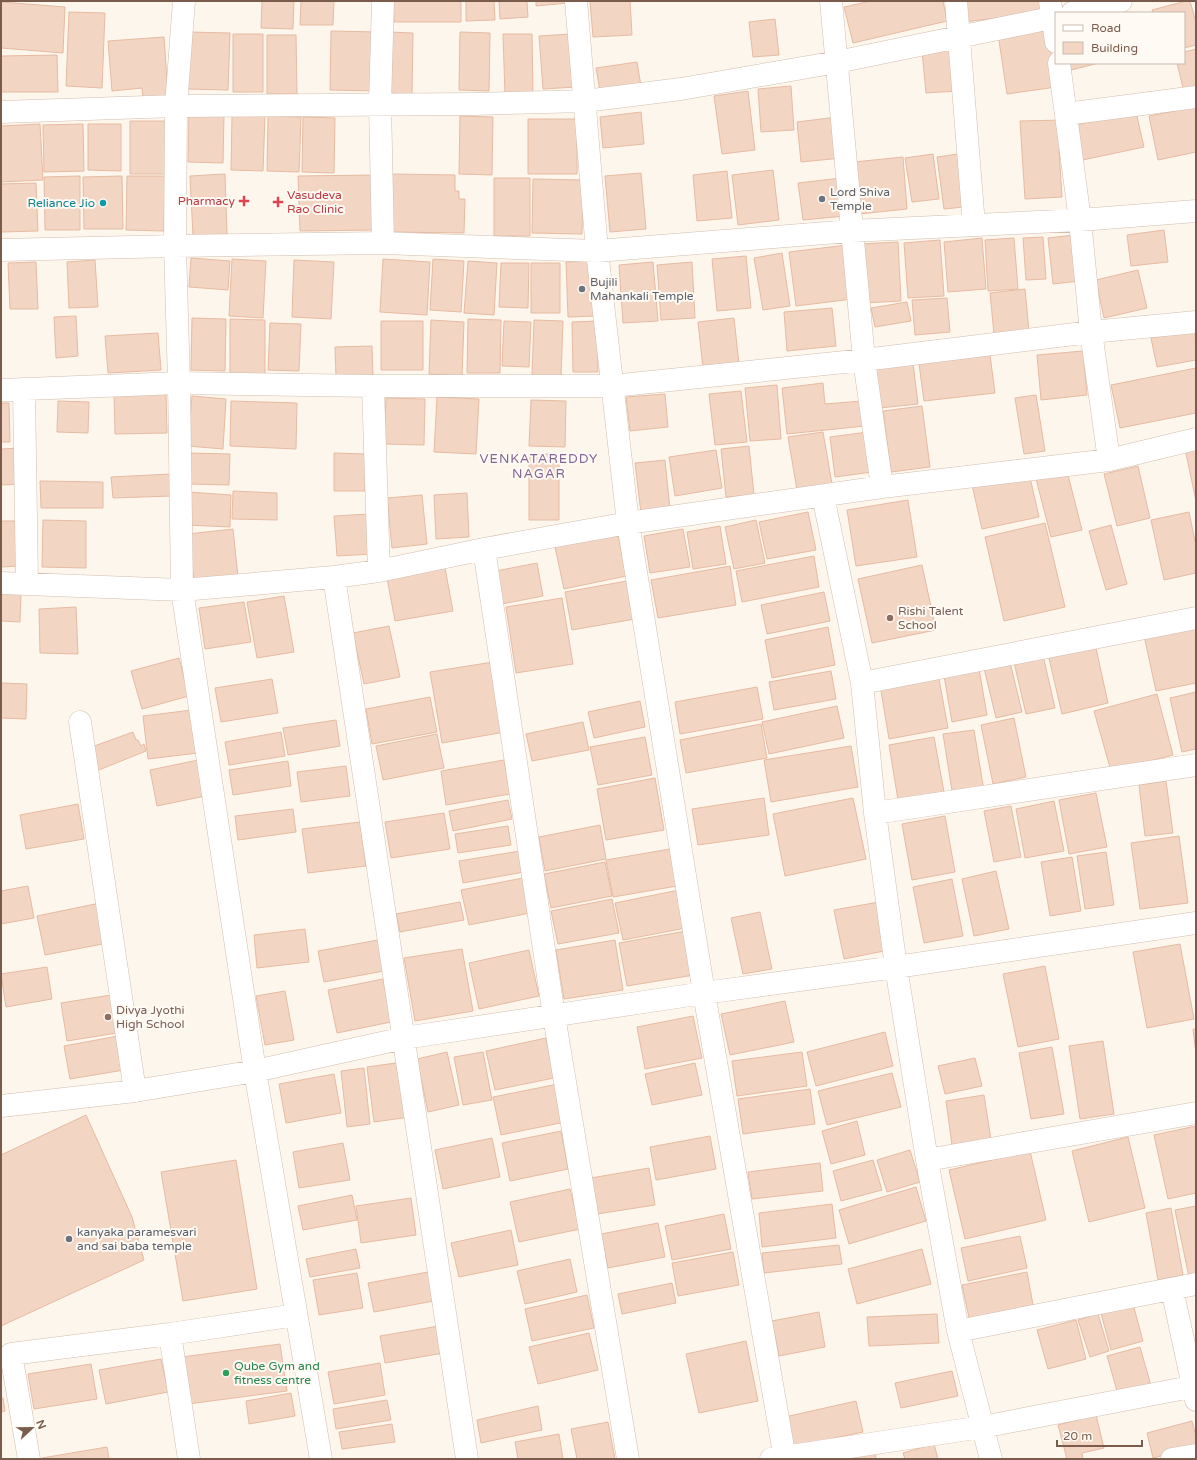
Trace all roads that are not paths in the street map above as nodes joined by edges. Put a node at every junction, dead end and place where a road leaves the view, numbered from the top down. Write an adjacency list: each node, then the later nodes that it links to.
1 (184, 1): 15 (street)
2 (383, 1): 14 (street)
3 (576, 1): 13 (street)
4 (831, 1): 10 (street)
5 (956, 1): 9 (street)
6 (1121, 1): 7 (street)
7 (1057, 12)
8 (1055, 13): 9 (street)
9 (960, 37): 10 (street); 20 (street)
10 (837, 62): 13 (street); 21 (street)
11 (1059, 64): 17 (street)
12 (1196, 97): 17 (street)
13 (585, 101): 14 (street); 25 (street)
14 (380, 104): 15 (street); 22 (street)
15 (176, 106): 16 (street); 23 (street)
16 (1, 112)
17 (1066, 114): 19 (street)
18 (1196, 211): 19 (street)
19 (1080, 220): 20 (street); 27 (street)
20 (974, 225): 21 (street)
21 (851, 231): 25 (street); 28 (street)
22 (383, 243): 23 (street); 25 (street)
23 (175, 246): 24 (street); 29 (street)
24 (1, 250)
25 (597, 251): 31 (street)
26 (1196, 322): 27 (street)
27 (1091, 332): 28 (street); 35 (street)
28 (864, 360): 31 (street); 36 (street)
29 (179, 383): 30 (street); 32 (street); 44 (street)
30 (373, 386): 31 (street); 40 (street)
31 (612, 386): 38 (street)
32 (24, 389): 33 (street); 43 (street)
33 (1, 390)
34 (1196, 439): 35 (street)
35 (1109, 460): 36 (street)
36 (882, 487): 37 (street)
37 (823, 496): 38 (street); 46 (street)
38 (628, 523): 39 (street); 52 (street)
39 (484, 550): 40 (street); 53 (street)
40 (379, 571): 41 (street)
41 (334, 577): 44 (street); 54 (street)
42 (1, 583): 43 (street)
43 (27, 584): 44 (street)
44 (182, 590): 55 (street)
45 (1196, 618): 46 (street)
46 (862, 683): 49 (street)
47 (80, 722): 56 (street)
48 (1196, 765): 49 (street)
49 (875, 813): 51 (street)
50 (1196, 923): 51 (street)
51 (896, 967): 52 (street); 59 (street)
52 (704, 993): 53 (street); 68 (street)
53 (554, 1016): 54 (street); 73 (street)
54 (404, 1038): 55 (street); 72 (street)
55 (255, 1071): 56 (street); 62 (street)
56 (135, 1091): 57 (street)
57 (1, 1106)
58 (1196, 1113): 59 (street)
59 (927, 1160): 63 (street)
60 (1196, 1284): 61 (street)
61 (1172, 1289): 63 (street); 65 (street)
62 (296, 1315): 64 (street); 71 (street)
63 (958, 1331): 66 (street)
64 (170, 1334): 69 (street); 70 (street)
65 (1195, 1391): 66 (street)
66 (982, 1427): 68 (street); 74 (street)
67 (1196, 1455): 75 (street)
68 (780, 1458)
69 (29, 1459)
70 (190, 1459)
71 (321, 1459)
72 (467, 1459)
73 (628, 1459)
74 (991, 1459)
75 (1172, 1459)

